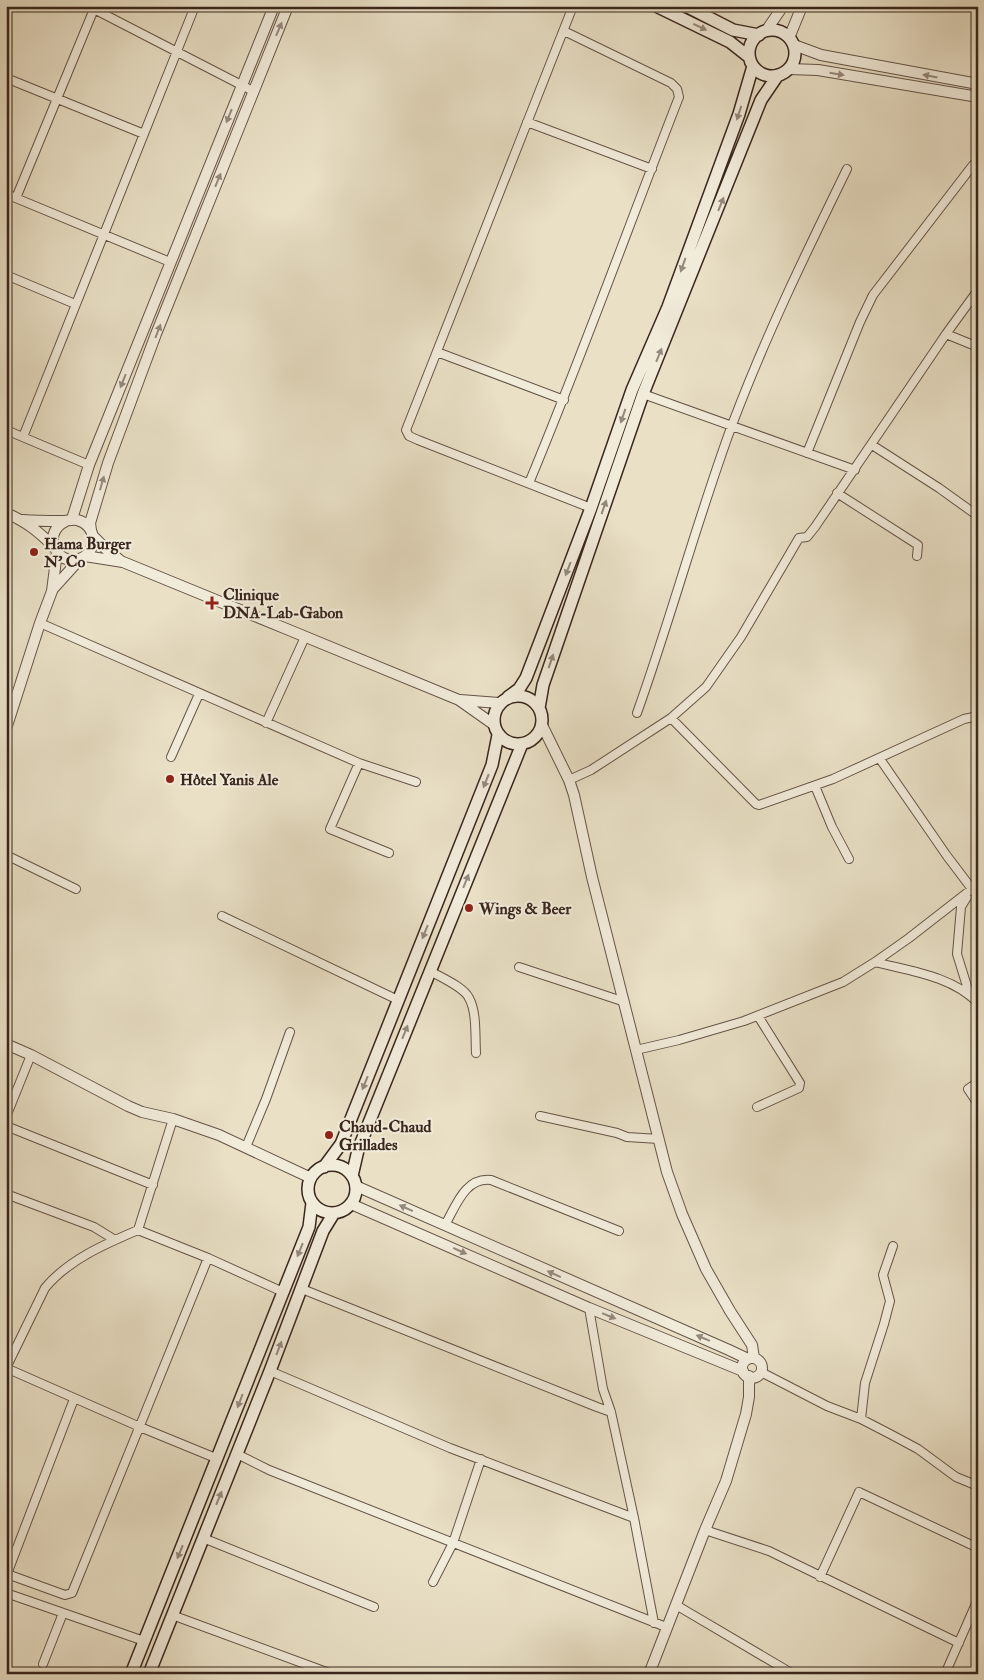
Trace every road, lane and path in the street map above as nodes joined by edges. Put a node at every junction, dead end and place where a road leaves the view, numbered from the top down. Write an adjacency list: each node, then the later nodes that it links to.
1 (10, 6): 11 (street)
2 (274, 6): 21 (street)
3 (288, 6): 22 (street, one-way to 3)
4 (573, 6): 12 (street)
5 (656, 6): 16 (main road, one-way to 16)
6 (686, 6): 13 (main road)
7 (783, 6): 13 (street)
8 (802, 6): 14 (street)
9 (193, 7): 15 (street)
10 (91, 8): 15 (street); 24 (street)
11 (6, 16)
12 (564, 31): 25 (street); 28 (street)
13 (762, 33): 14 (main road); 16 (main road)
14 (791, 42): 17 (main road); 20 (street, one-way to 14)
15 (177, 51): 21 (street); 26 (street)
16 (751, 62): 18 (main road); 51 (main road, one-way to 51)
17 (789, 69): 18 (main road); 23 (street, one-way to 23)
18 (778, 75): 40 (main road, one-way to 18)
19 (6, 78): 24 (street)
20 (978, 84)
21 (242, 86): 22 (street); 33 (street, one-way to 33)
22 (253, 92): 56 (street, one-way to 22)
23 (978, 97)
24 (57, 99): 26 (street); 31 (street)
25 (527, 122): 28 (street); 39 (street)
26 (144, 134): 32 (street)
27 (973, 165): 46 (street)
28 (652, 169): 41 (street)
29 (847, 169): 42 (street)
30 (6, 194): 31 (street)
31 (16, 198): 32 (street)
32 (104, 234): 33 (street); 36 (street)
33 (170, 262): 47 (street, one-way to 47)
34 (7, 278): 36 (street)
35 (978, 290): 37 (street)
36 (75, 304): 44 (street)
37 (946, 334): 38 (street); 45 (street)
38 (978, 347)
39 (437, 352): 41 (street); 49 (street)
40 (643, 394): 42 (street); 67 (main road, one-way to 40)
41 (564, 400): 49 (street)
42 (732, 425): 46 (street); 68 (street)
43 (6, 430): 44 (street)
44 (23, 437): 47 (street)
45 (872, 445): 48 (street); 53 (street)
46 (807, 452): 48 (street)
47 (89, 465): 55 (street)
48 (855, 470): 50 (street)
49 (529, 483): 51 (street)
50 (837, 493): 58 (street); 70 (street)
51 (592, 508): 66 (main road, one-way to 66)
52 (6, 513): 54 (street)
53 (978, 516)
54 (23, 520): 55 (street); 57 (street)
55 (69, 520): 56 (street); 57 (street)
56 (92, 533): 59 (street); 60 (street)
57 (56, 550): 59 (street); 61 (street)
58 (917, 556)
59 (82, 558): 60 (street); 61 (street)
60 (123, 562): 63 (street)
61 (52, 591): 62 (street)
62 (40, 623): 64 (street); 73 (street)
63 (305, 637): 65 (street); 71 (street)
64 (199, 694): 71 (street); 76 (street)
65 (459, 700): 66 (street); 74 (street)
66 (504, 700): 67 (main road); 74 (main road)
67 (539, 708): 72 (main road)
68 (637, 713)
69 (978, 716): 77 (street)
70 (671, 718): 79 (street); 81 (street)
71 (266, 723): 78 (street)
72 (542, 725): 75 (main road); 79 (street)
73 (6, 729)
74 (496, 729): 75 (main road); 92 (main road, one-way to 92)
75 (522, 744): 90 (main road, one-way to 75)
76 (171, 757)
77 (880, 758): 81 (street); 86 (street)
78 (359, 763): 80 (street); 82 (street)
79 (569, 780): 93 (street)
80 (416, 782)
81 (815, 786): 84 (street)
82 (389, 852)
83 (6, 854): 85 (street)
84 (849, 859)
85 (76, 889)
86 (972, 889): 88 (street); 91 (street)
87 (222, 916): 92 (street)
88 (875, 962): 91 (street); 95 (street)
89 (519, 967): 93 (street)
90 (430, 971): 99 (street); 112 (main road, one-way to 90)
91 (970, 996): 94 (street)
92 (398, 1000): 110 (main road, one-way to 110)
93 (622, 1001): 98 (street)
94 (978, 1003)
95 (758, 1016): 98 (street); 103 (street)
96 (290, 1032): 109 (street)
97 (6, 1044): 100 (street)
98 (636, 1050): 108 (street)
99 (476, 1053)
100 (30, 1055): 105 (street); 106 (street)
101 (978, 1082): 102 (street)
102 (978, 1104)
103 (757, 1107)
104 (540, 1116): 108 (street)
105 (6, 1117)
106 (173, 1119): 109 (street); 113 (street)
107 (6, 1126): 113 (street)
108 (659, 1139): 127 (street)
109 (246, 1147): 111 (street)
110 (324, 1166): 111 (main road); 112 (main road)
111 (310, 1178): 115 (main road)
112 (354, 1181): 116 (main road); 118 (street, one-way to 112)
113 (153, 1185): 119 (street)
114 (6, 1194): 121 (street)
115 (312, 1203): 117 (main road); 125 (main road, one-way to 125)
116 (351, 1204): 117 (main road); 126 (street, one-way to 126)
117 (334, 1213): 124 (main road)
118 (445, 1226): 120 (street); 127 (street, one-way to 118)
119 (138, 1230): 121 (street); 123 (street)
120 (619, 1231)
121 (115, 1240): 128 (street)
122 (893, 1246): 134 (street)
123 (208, 1258): 125 (street); 135 (street)
124 (302, 1289): 129 (main road, one-way to 124); 133 (street)
125 (283, 1292): 137 (main road, one-way to 137)
126 (589, 1308): 131 (street, one-way to 131); 133 (street)
127 (751, 1359): 130 (street); 131 (street)
128 (6, 1368): 132 (street)
129 (270, 1371): 136 (main road); 138 (street)
130 (761, 1372): 131 (street); 134 (street)
131 (746, 1374): 141 (street)
132 (74, 1399): 135 (street); 145 (street)
133 (611, 1412): 140 (street)
134 (861, 1419): 139 (street)
135 (140, 1428): 137 (street); 145 (street)
136 (237, 1454): 142 (main road, one-way to 136); 143 (street)
137 (218, 1459): 156 (main road, one-way to 156)
138 (481, 1459): 140 (street); 143 (street)
139 (978, 1486)
140 (634, 1518): 154 (street)
141 (705, 1530): 146 (street); 150 (street)
142 (203, 1538): 151 (street); 153 (main road)
143 (453, 1544): 147 (street); 154 (street)
144 (978, 1548): 146 (street)
145 (6, 1574)
146 (820, 1577): 157 (street)
147 (433, 1582)
148 (6, 1593): 152 (street)
149 (978, 1598): 157 (street)
150 (676, 1605): 155 (street); 163 (street)
151 (374, 1607)
152 (63, 1613): 156 (street); 158 (street)
153 (172, 1615): 160 (main road); 161 (street)
154 (654, 1622): 155 (street)
155 (666, 1628): 162 (street)
156 (144, 1641): 159 (main road)
157 (959, 1643): 164 (street)
158 (43, 1664)
159 (131, 1674)
160 (149, 1674)
161 (332, 1674)
162 (649, 1674)
163 (792, 1674)
164 (945, 1674)

